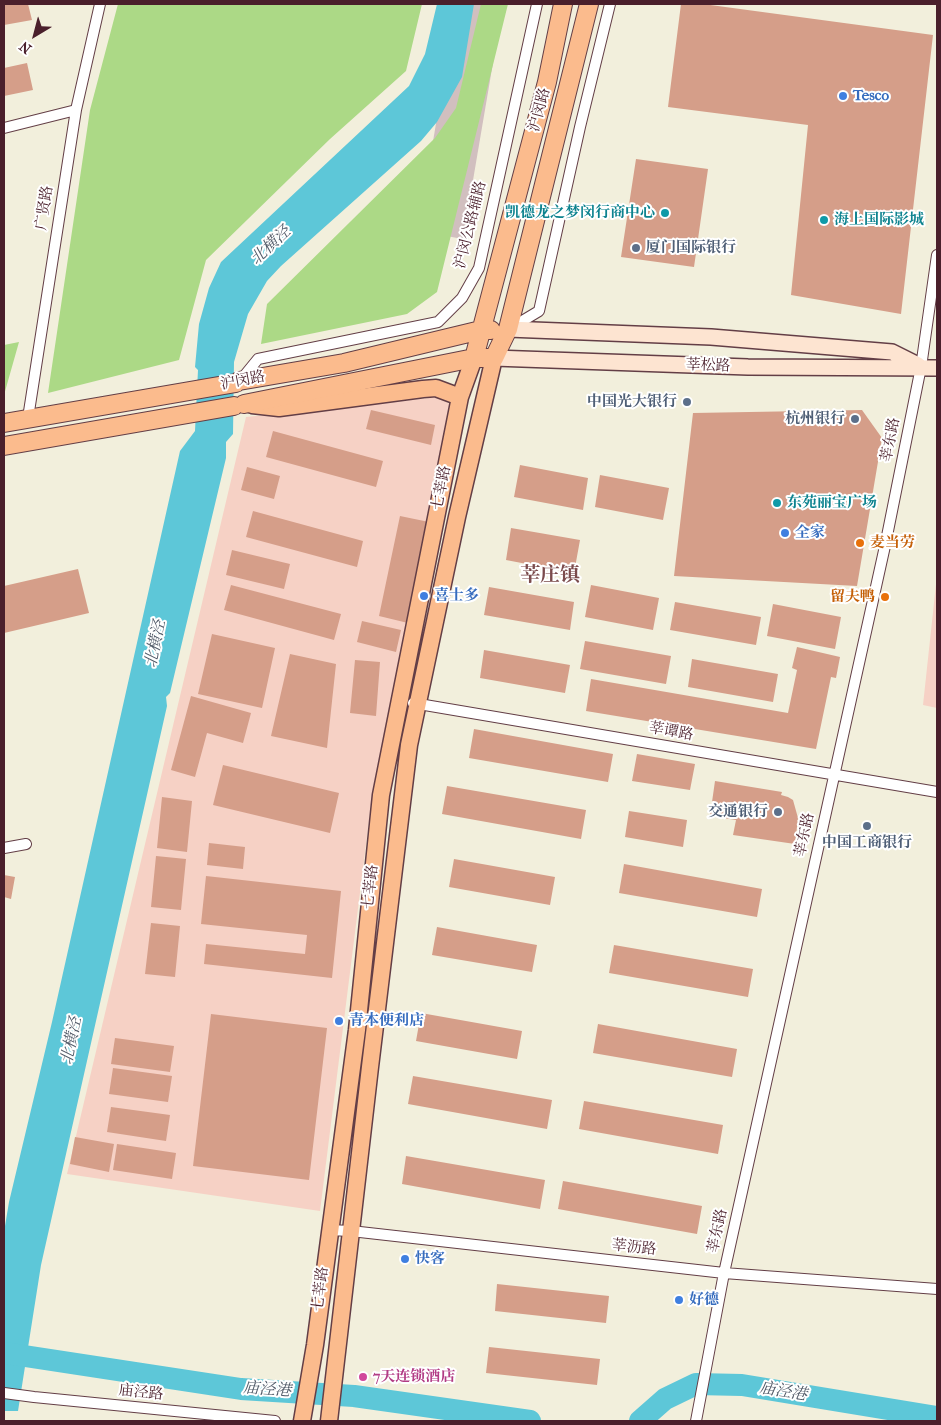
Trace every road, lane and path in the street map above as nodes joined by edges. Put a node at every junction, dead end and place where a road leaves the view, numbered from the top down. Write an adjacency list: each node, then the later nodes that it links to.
1 (100, 4): 6 (street, 广贤路)
2 (537, 4): 15 (street, 沪闵公路辅路)
3 (563, 4): 10 (highway, 沪闵路)
4 (589, 4): 9 (highway, 沪闵路)
5 (610, 4): 9 (street)
6 (76, 110): 7 (street); 18 (street, 广贤路)
7 (4, 128)
8 (937, 255): 13 (street, 莘东路)
9 (508, 329): 10 (highway, 沪闵路); 12 (highway, 沪闵路); 13 (main road, 莘松路)
10 (481, 330): 11 (highway, 沪闵路); 15 (highway, 沪闵路)
11 (474, 358): 12 (highway, 沪闵路); 16 (main road, 七莘路); 17 (highway, 沪闵路)
12 (494, 358): 13 (main road, 莘松路); 22 (main road, 七莘路)
13 (921, 367): 14 (main road, 莘松路); 23 (street, 莘东路)
14 (937, 368)
15 (238, 382): 18 (highway, 沪闵路)
16 (460, 397): 17 (main road); 21 (main road, 七莘路)
17 (239, 405): 20 (highway, 沪闵路)
18 (28, 418): 19 (highway, 沪闵路)
19 (4, 423)
20 (4, 446)
21 (400, 703): 22 (street, 莘谭路); 27 (main road, 七莘路)
22 (418, 704): 23 (street, 莘谭路); 28 (main road, 七莘路)
23 (834, 776): 24 (street, 莘谭路); 29 (street, 莘东路)
24 (937, 792)
25 (26, 844): 26 (street)
26 (4, 848)
27 (329, 1230): 28 (street, 莘沥路); 32 (main road, 七莘路)
28 (351, 1231): 29 (street, 莘沥路); 33 (main road, 七莘路)
29 (724, 1273): 30 (street, 莘沥路); 35 (street, 莘东路)
30 (937, 1289)
31 (4, 1393): 34 (street, 庙泾路)
32 (303, 1414)
33 (329, 1416)
34 (275, 1421)
35 (696, 1421)

